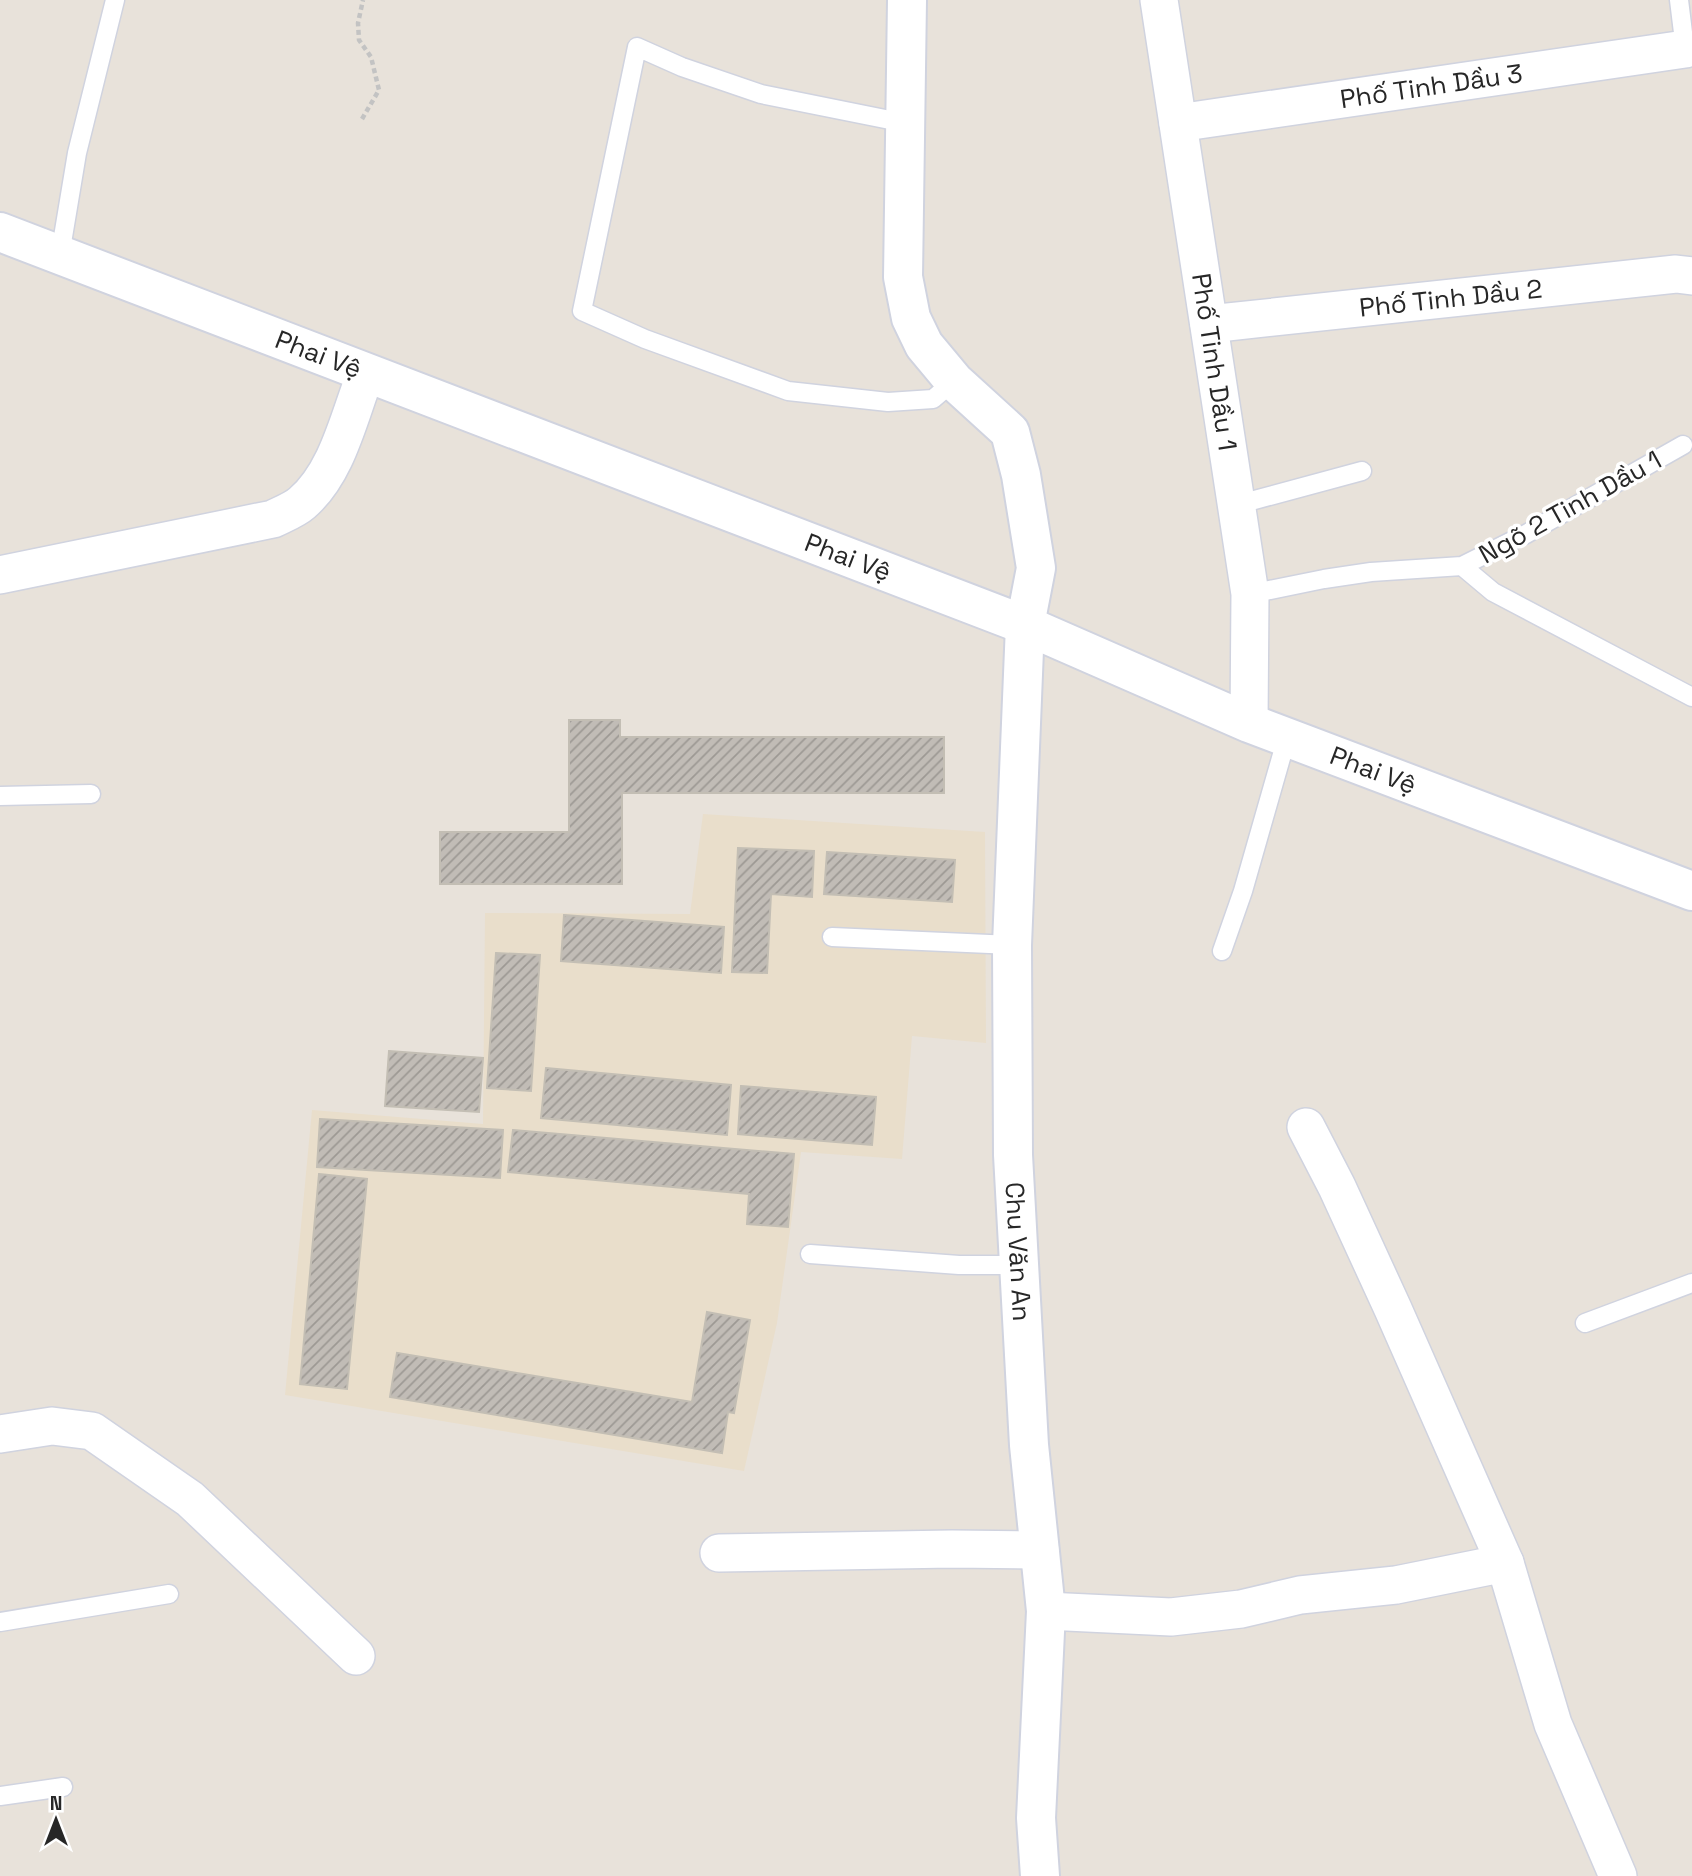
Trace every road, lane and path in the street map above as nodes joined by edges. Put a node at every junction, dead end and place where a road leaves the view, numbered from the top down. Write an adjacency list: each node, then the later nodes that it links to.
1 (115, 0): 11 (lane)
2 (363, 0): 7 (path)
3 (907, 0): 8 (street, Chu Văn An)
4 (1159, 0): 9 (street, Phố Tinh Dầu 1)
5 (1678, 0): 6 (lane)
6 (1685, 49): 9 (street, Phố Tinh Dầu 3)
7 (362, 119)
8 (905, 123): 15 (street, Chu Văn An); 15 (lane)
9 (1178, 123): 13 (street, Phố Tinh Dầu 1)
10 (0, 232): 11 (street, Phai Vệ)
11 (60, 255): 14 (street, Phai Vệ)
12 (1692, 276): 13 (street, Phố Tinh Dầu 2)
13 (1209, 324): 18 (street, Phố Tinh Dầu 1)
14 (366, 373): 20 (street); 22 (street, Phai Vệ)
15 (954, 381): 22 (street, Chu Văn An)
16 (1682, 445): 19 (lane, Ngõ 2 Tinh Dầu 1)
17 (1362, 471): 18 (lane)
18 (1236, 505): 21 (street, Phố Tinh Dầu 1)
19 (1462, 566): 21 (lane, Ngõ 2 Tinh Dầu 1); 23 (lane)
20 (0, 575)
21 (1250, 594): 24 (street, Phố Tinh Dầu 1)
22 (1025, 625): 24 (street, Phai Vệ); 30 (street, Chu Văn An)
23 (1692, 697)
24 (1249, 723): 25 (street, Phai Vệ)
25 (1287, 737): 28 (street, Phai Vệ); 31 (lane)
26 (91, 794): 27 (lane)
27 (0, 796)
28 (1692, 891)
29 (832, 937): 30 (lane)
30 (1012, 945): 34 (street, Chu Văn An)
31 (1222, 951)
32 (1306, 1127): 40 (street)
33 (810, 1254): 34 (lane)
34 (1020, 1265): 38 (street, Chu Văn An)
35 (1692, 1283): 36 (lane)
36 (1585, 1323)
37 (0, 1434): 44 (street)
38 (1040, 1550): 39 (street); 42 (street, Chu Văn An)
39 (719, 1553)
40 (1504, 1563): 42 (street); 48 (street)
41 (169, 1594): 43 (lane)
42 (1046, 1611): 47 (street, Chu Văn An)
43 (0, 1622)
44 (356, 1657)
45 (63, 1787): 46 (lane)
46 (0, 1796)
47 (1040, 1876)
48 (1618, 1876)

